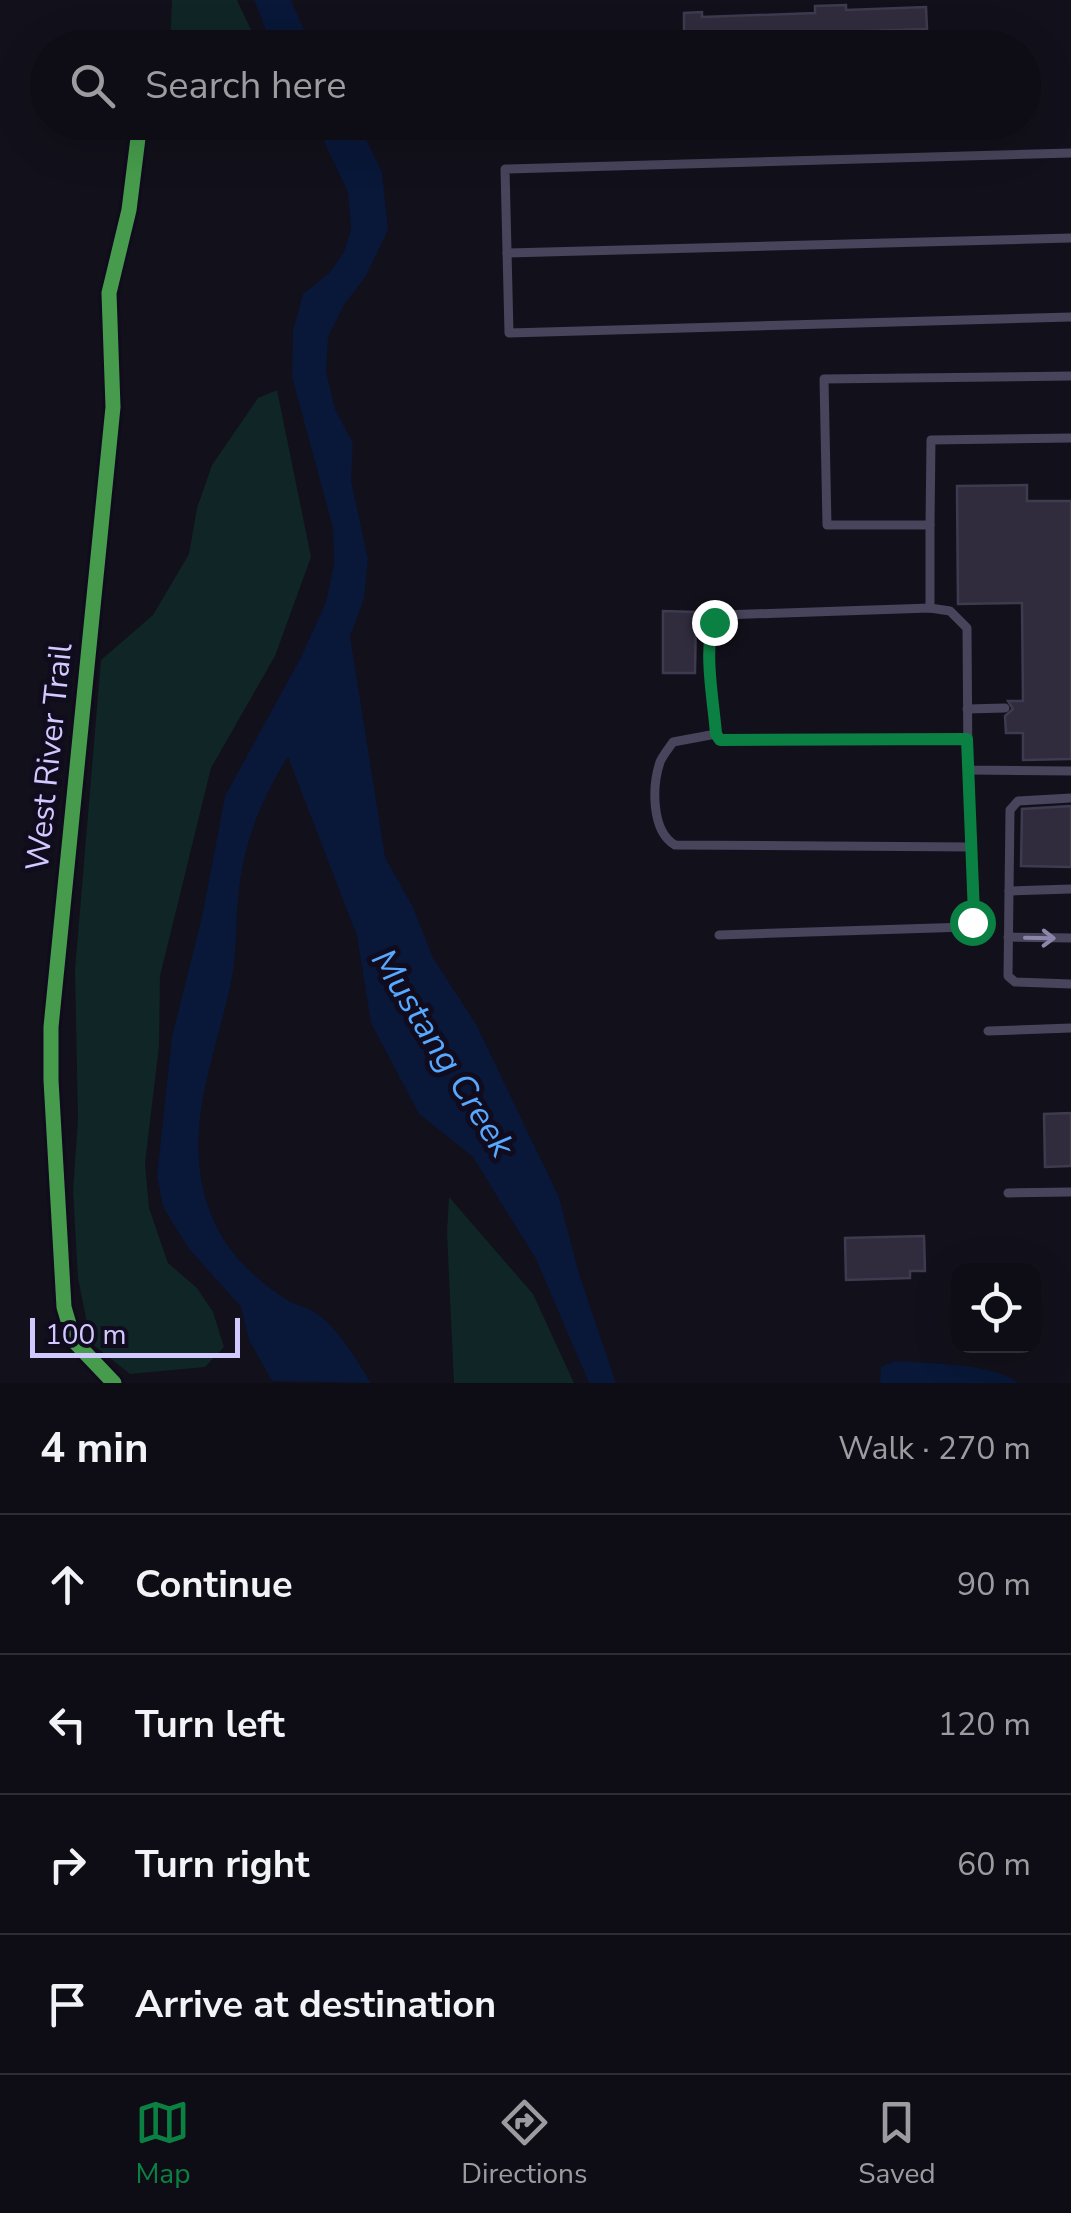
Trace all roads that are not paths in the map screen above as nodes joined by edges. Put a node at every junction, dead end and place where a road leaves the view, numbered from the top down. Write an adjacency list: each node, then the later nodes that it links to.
1 (1071, 153): 3 (lane)
2 (1071, 238): 3 (lane)
3 (507, 253): 4 (lane)
4 (1071, 317)
5 (1071, 376): 7 (lane)
6 (1071, 438): 7 (lane)
7 (930, 525): 8 (lane)
8 (930, 608): 10 (lane); 11 (lane)
9 (1005, 708): 10 (lane)
10 (967, 709): 12 (lane)
11 (716, 734): 12 (lane); 16 (lane)
12 (967, 739): 13 (lane)
13 (968, 770): 14 (lane); 16 (lane)
14 (1071, 771)
15 (1071, 798): 18 (lane)
16 (971, 847): 19 (lane)
17 (1071, 889): 18 (lane)
18 (1009, 892): 20 (lane)
19 (719, 934)
20 (1008, 937): 21 (lane, one-way to 21); 22 (lane)
21 (1071, 938)
22 (1071, 984)
23 (1071, 1028): 24 (lane)
24 (988, 1031)
25 (1071, 1192): 26 (lane)
26 (1008, 1193)

